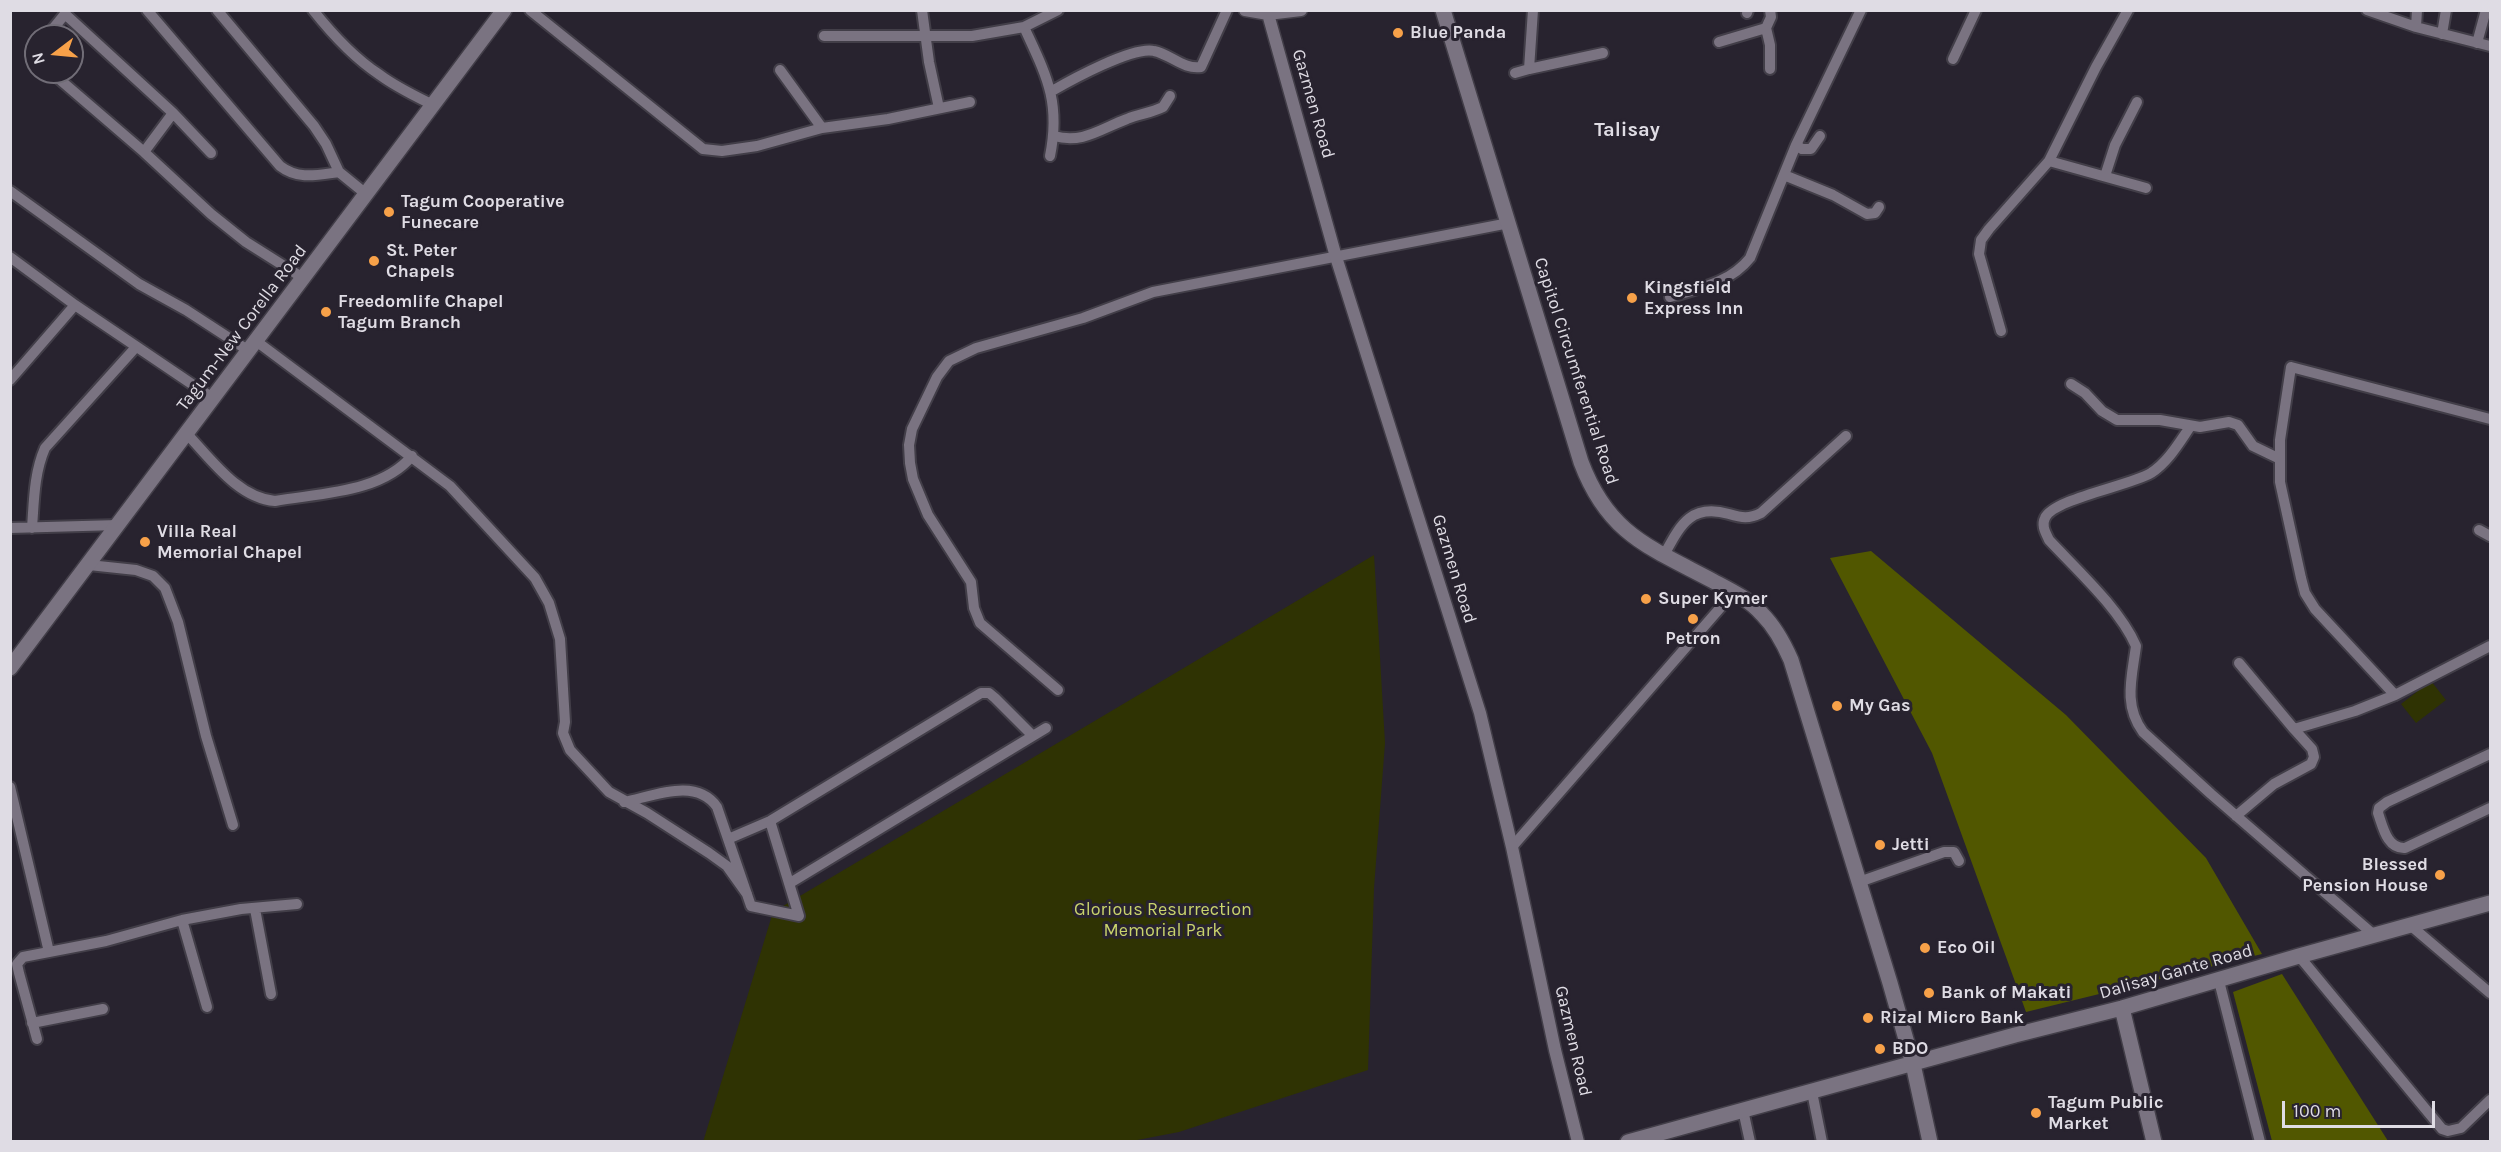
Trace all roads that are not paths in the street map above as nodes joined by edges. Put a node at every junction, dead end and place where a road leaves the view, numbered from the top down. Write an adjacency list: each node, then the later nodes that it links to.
1 (147, 10): 56 (street)
2 (217, 10): 56 (street)
3 (313, 10): 45 (street)
4 (504, 10): 45 (main road, Tagum-New Corella Road)
5 (530, 10): 48 (street)
6 (922, 10): 30 (street)
7 (1058, 10): 24 (street)
8 (1227, 10): 41 (street)
9 (1245, 10): 21 (street)
10 (1301, 10): 21 (street)
11 (1443, 10): 63 (main road, Capitol Circumferential Road)
12 (1533, 10): 36 (street)
13 (1770, 10): 26 (street)
14 (1861, 10): 51 (street)
15 (1976, 10): 35 (street)
16 (2128, 10): 55 (street)
17 (2367, 10): 25 (street)
18 (2417, 10): 25 (street)
19 (2446, 10): 28 (street)
20 (2486, 10): 32 (street)
21 (1268, 14): 65 (street, Gazmen Road)
22 (56, 24): 23 (street)
23 (76, 24)
24 (1024, 27): 30 (street); 41 (street)
25 (2416, 27): 28 (street)
26 (1766, 28): 31 (street); 37 (street)
27 (84, 31): 47 (street)
28 (2442, 34): 32 (street)
29 (824, 36): 30 (street)
30 (924, 37): 46 (street)
31 (1719, 42)
32 (2477, 43): 33 (street)
33 (2490, 46)
34 (1603, 52): 36 (street)
35 (1953, 59)
36 (1529, 69): 39 (street)
37 (1770, 69)
38 (780, 70): 48 (street)
39 (1515, 72)
40 (65, 84): 52 (street)
41 (1052, 92): 49 (street)
42 (1170, 96): 49 (street)
43 (970, 102): 46 (street)
44 (2137, 102): 58 (street)
45 (433, 105): 61 (main road, Tagum-New Corella Road)
46 (939, 108): 48 (street)
47 (173, 113): 52 (street); 53 (street)
48 (822, 128)
49 (1054, 136): 54 (street)
50 (1820, 136): 51 (street)
51 (1796, 145): 57 (street)
52 (144, 152): 66 (street)
53 (211, 153)
54 (1050, 156)
55 (2049, 161): 58 (street); 69 (street)
56 (339, 172): 61 (street)
57 (1784, 175): 62 (street); 67 (street)
58 (2105, 176): 59 (street)
59 (2146, 188)
60 (10, 191): 71 (street)
61 (366, 194): 66 (main road, Tagum-New Corella Road)
62 (1879, 207)
63 (1509, 223): 65 (street); 86 (main road, Capitol Circumferential Road)
64 (10, 257): 68 (street)
65 (1336, 257): 92 (street); 105 (street, Gazmen Road)
66 (303, 278): 71 (main road, Tagum-New Corella Road)
67 (1670, 297)
68 (75, 305): 70 (street); 72 (street)
69 (2001, 331)
70 (136, 346): 74 (street); 83 (street)
71 (252, 346): 74 (main road, Tagum-New Corella Road); 79 (street)
72 (10, 380)
73 (2072, 384): 76 (street)
74 (214, 399): 77 (main road, Tagum-New Corella Road)
75 (2490, 419): 80 (street)
76 (2190, 427): 80 (street); 101 (street)
77 (187, 434): 79 (street); 81 (main road, Tagum-New Corella Road)
78 (1846, 436): 86 (street)
79 (412, 456): 99 (street)
80 (2280, 459): 93 (street)
81 (119, 525): 83 (street); 87 (main road, Tagum-New Corella Road)
82 (10, 528): 83 (street)
83 (32, 528)
84 (2479, 530): 85 (street)
85 (2490, 536)
86 (1664, 555): 88 (main road, Capitol Circumferential Road)
87 (89, 565): 91 (main road, Tagum-New Corella Road); 103 (street)
88 (1734, 592): 105 (street); 107 (main road, Capitol Circumferential Road)
89 (2490, 646): 93 (street)
90 (2239, 663): 95 (street)
91 (10, 668)
92 (1058, 690)
93 (2395, 695): 95 (street)
94 (1046, 728): 96 (street)
95 (2294, 729): 101 (street)
96 (1032, 735): 102 (street); 108 (street)
97 (2490, 754): 100 (street)
98 (10, 787): 116 (street)
99 (624, 802): 104 (street); 109 (street)
100 (2490, 808)
101 (2236, 816): 115 (street)
102 (770, 821): 104 (street); 108 (street)
103 (233, 825)
104 (728, 839): 109 (street)
105 (1512, 847): 130 (street, Gazmen Road)
106 (1959, 861): 107 (street)
107 (1859, 882): 126 (main road, Capitol Circumferential Road)
108 (790, 883): 109 (street)
109 (747, 894)
110 (297, 903): 112 (street)
111 (2490, 903): 114 (main road, Dalisay Gante Road)
112 (255, 909): 113 (street); 120 (street)
113 (182, 920): 116 (street); 121 (street)
114 (2410, 925): 115 (main road, Dalisay Gante Road); 119 (street)
115 (2374, 935): 117 (main road, Dalisay Gante Road)
116 (49, 952): 124 (street)
117 (2299, 956): 118 (main road, Dalisay Gante Road); 128 (street)
118 (2219, 981): 122 (main road, Dalisay Gante Road); 136 (street)
119 (2490, 993)
120 (271, 994)
121 (207, 1007)
122 (2122, 1008): 126 (main road, Dalisay Gante Road); 135 (main road)
123 (103, 1009): 124 (street)
124 (32, 1023): 125 (street)
125 (37, 1039)
126 (1913, 1064): 127 (main road, Dalisay Gante Road); 134 (main road, Capitol Circumferential Road)
127 (1812, 1092): 129 (main road, Dalisay Gante Road); 133 (street)
128 (2490, 1100)
129 (1743, 1110): 131 (main road, Dalisay Gante Road); 132 (street)
130 (1578, 1142)
131 (1628, 1142)
132 (1750, 1142)
133 (1822, 1142)
134 (1930, 1142)
135 (2154, 1142)
136 (2260, 1142)

